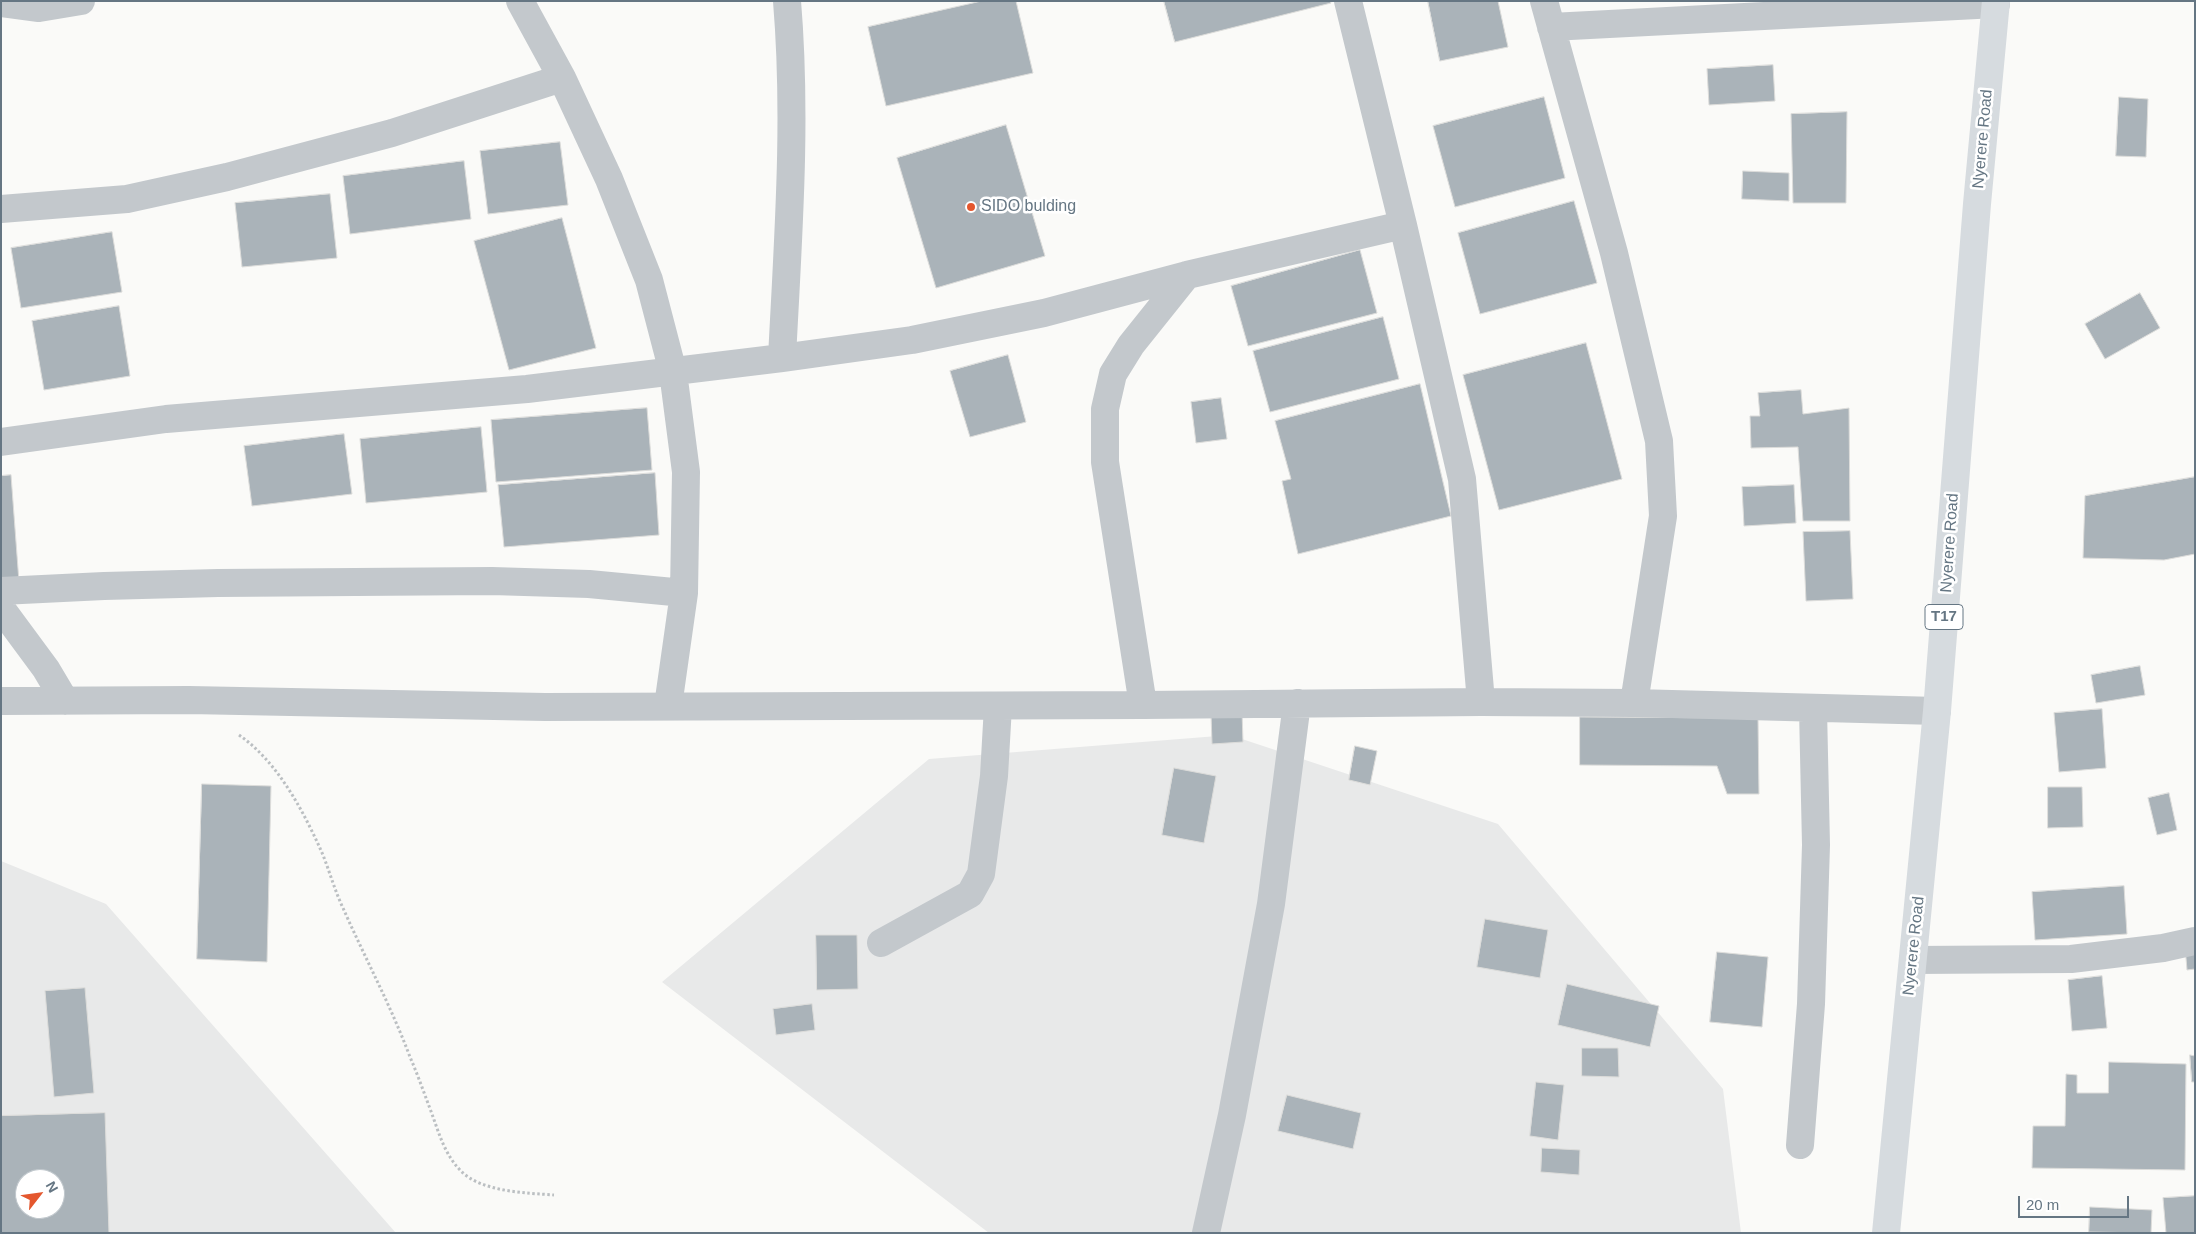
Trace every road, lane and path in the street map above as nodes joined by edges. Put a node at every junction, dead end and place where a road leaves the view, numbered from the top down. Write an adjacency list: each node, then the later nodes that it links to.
1 (81, 1): 5 (street)
2 (520, 1): 9 (street)
3 (787, 1): 13 (street)
4 (1348, 1): 11 (street)
5 (1, 3)
6 (1996, 3): 7 (street); 28 (main road, Nyerere Road / T17)
7 (1827, 7): 8 (street)
8 (1548, 14): 22 (street)
9 (562, 78): 10 (street); 14 (street)
10 (1, 209)
11 (1403, 225): 12 (street); 21 (street)
12 (1187, 275): 13 (street); 24 (street)
13 (782, 358): 14 (street)
14 (673, 372): 15 (street); 17 (street)
15 (1, 442)
16 (1, 591): 17 (street)
17 (684, 593): 25 (street)
18 (1, 608): 20 (street)
19 (1, 701): 20 (street)
20 (65, 701): 25 (street)
21 (1481, 702): 22 (street); 23 (street)
22 (1634, 703): 27 (street)
23 (1298, 704): 24 (street); 35 (street)
24 (1144, 705): 26 (street)
25 (668, 706): 26 (street)
26 (998, 706): 31 (street)
27 (1813, 709): 28 (street); 33 (street)
28 (1937, 711): 32 (main road, Nyerere Road / T17)
29 (236, 733): 34 (path)
30 (2195, 941): 32 (street)
31 (881, 943)
32 (1913, 960): 36 (main road, Nyerere Road / T17)
33 (1800, 1144)
34 (554, 1195)
35 (1206, 1233)
36 (1886, 1233)

